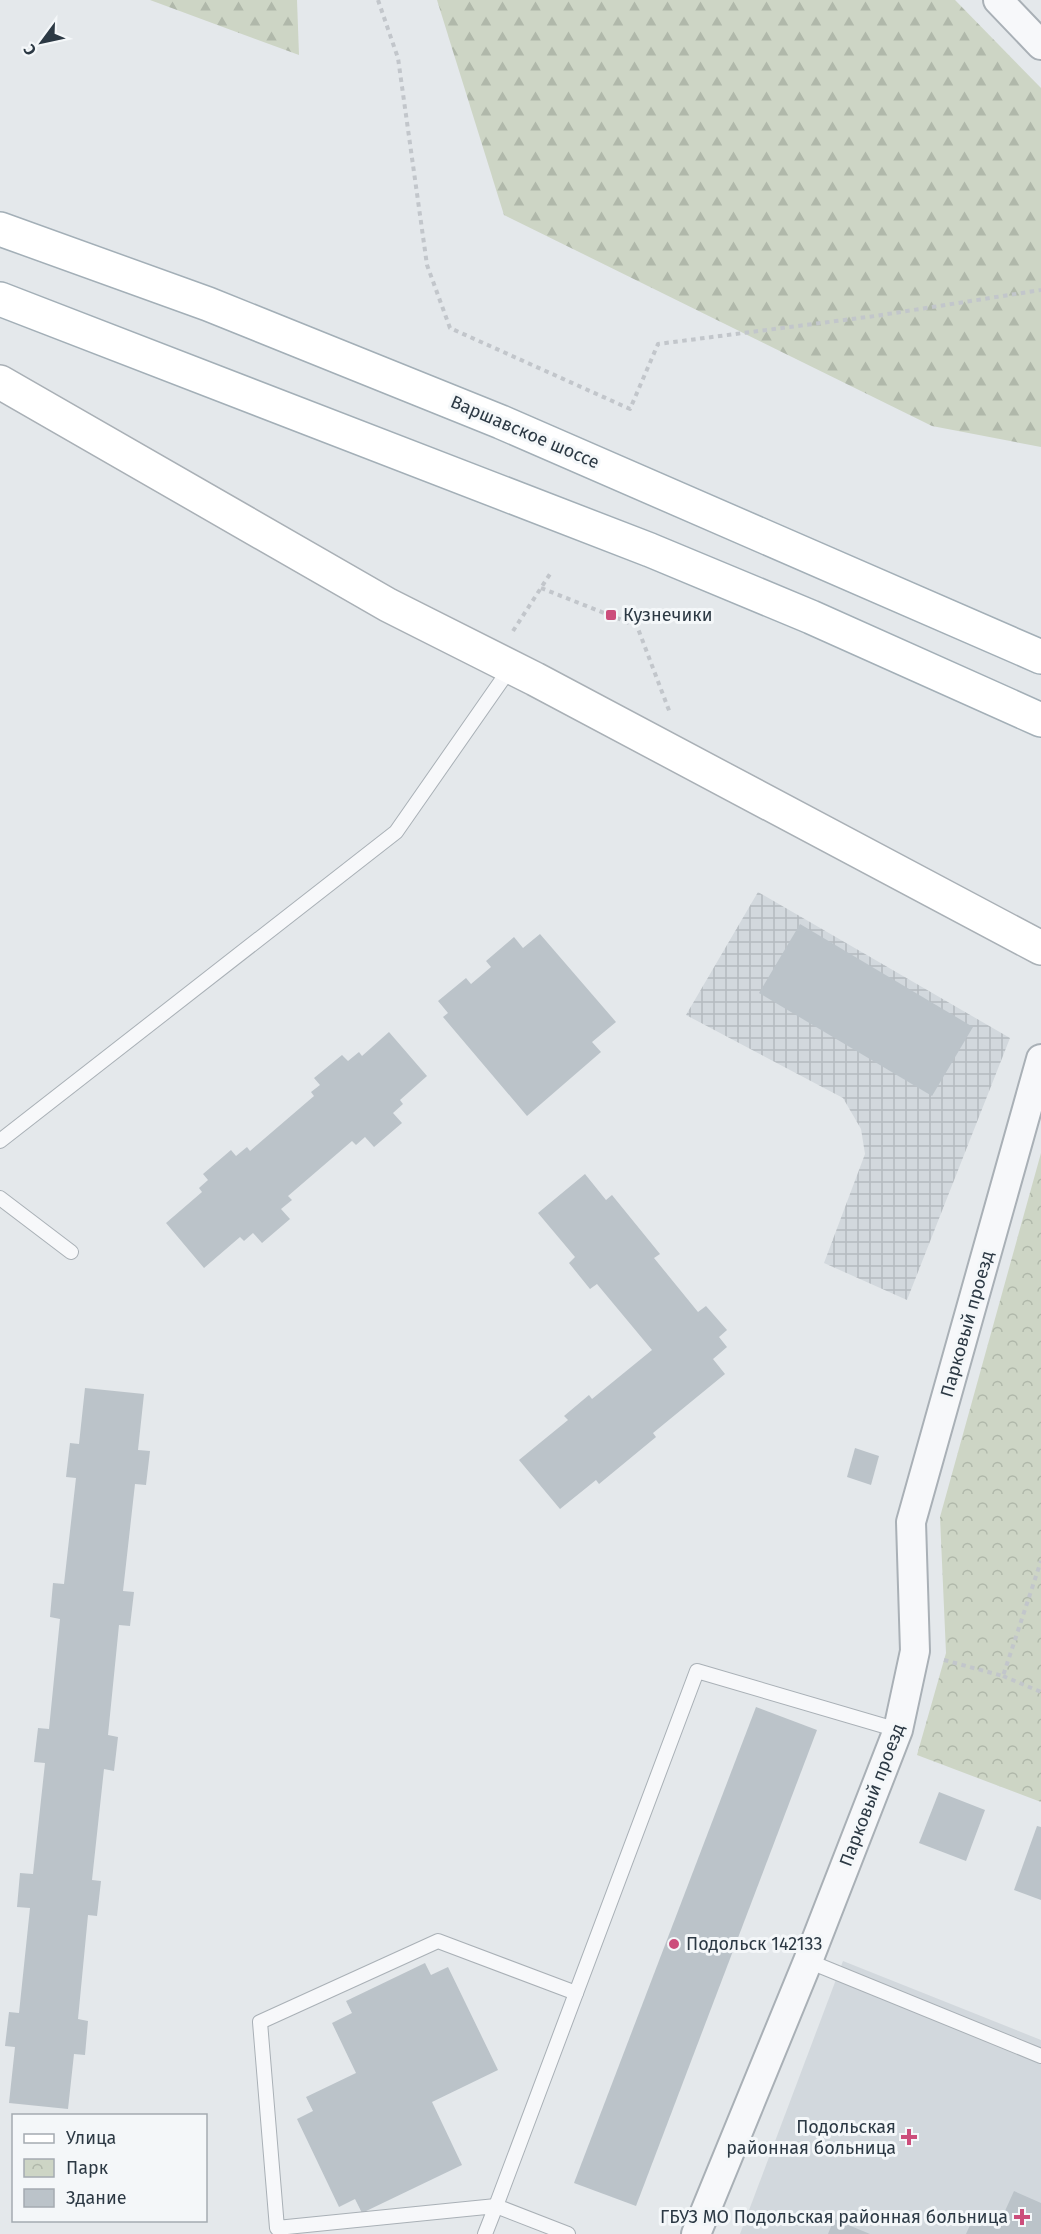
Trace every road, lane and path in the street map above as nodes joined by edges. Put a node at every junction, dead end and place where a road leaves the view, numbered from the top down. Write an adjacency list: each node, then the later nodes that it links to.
1 (378, 0): 5 (path)
2 (998, 0): 3 (street)
3 (1041, 45)
4 (0, 229): 11 (main road, Варшавское шоссе)
5 (1041, 291)
6 (0, 298): 12 (main road)
7 (0, 382): 10 (main road)
8 (550, 574): 9 (path)
9 (541, 588): 10 (path); 13 (path)
10 (509, 653): 13 (main road); 16 (lane)
11 (1041, 657)
12 (1041, 720)
13 (688, 761): 14 (main road)
14 (1041, 948)
15 (1041, 1059): 20 (street, Парковый проезд)
16 (0, 1141)
17 (0, 1198): 18 (lane)
18 (71, 1252)
19 (1041, 1561): 21 (path)
20 (915, 1651): 21 (path); 23 (street, Парковый проезд)
21 (1003, 1676): 22 (path)
22 (1041, 1692)
23 (898, 1730): 24 (street, Парковый проезд); 25 (lane)
24 (808, 1961): 26 (lane); 30 (street, Парковый проезд)
25 (576, 1993): 27 (lane); 27 (lane)
26 (1041, 2056)
27 (496, 2206): 28 (lane); 29 (lane)
28 (485, 2234)
29 (568, 2234)
30 (696, 2234)

